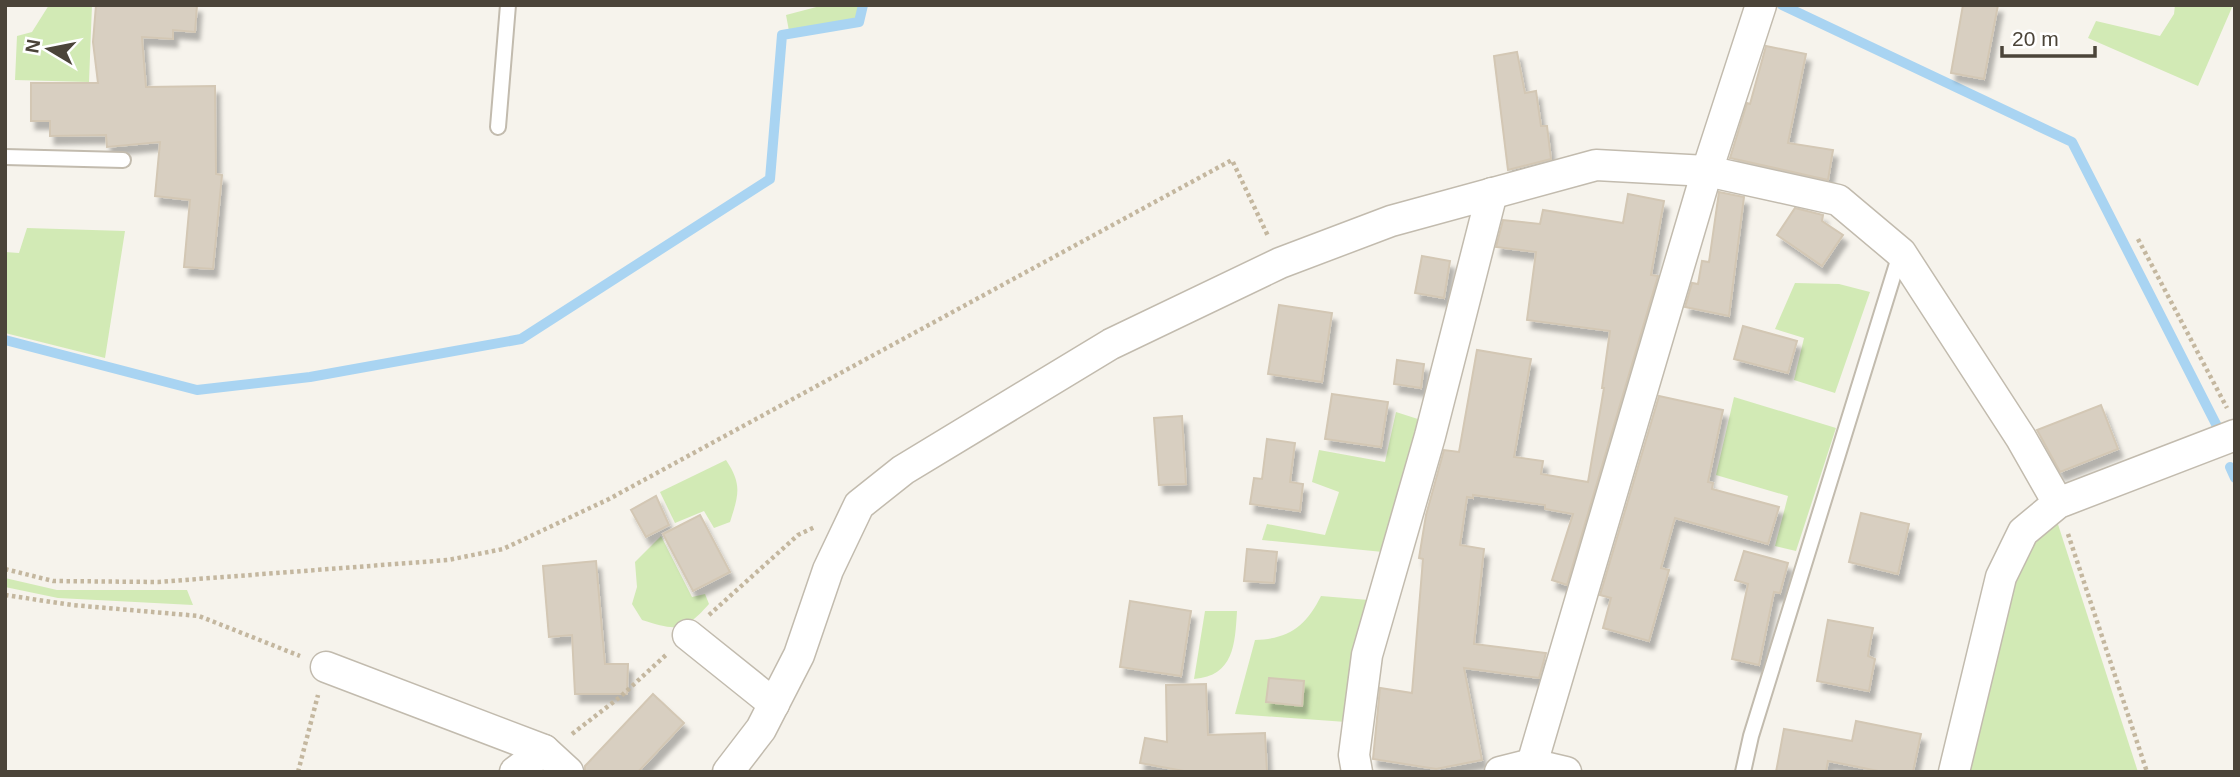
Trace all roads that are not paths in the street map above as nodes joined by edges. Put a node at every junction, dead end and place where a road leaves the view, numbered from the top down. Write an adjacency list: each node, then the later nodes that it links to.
1 (508, 5): 3 (lane)
2 (1761, 5): 6 (street)
3 (498, 127)
4 (5, 157): 5 (lane)
5 (123, 160)
6 (1707, 172): 7 (street); 8 (street); 15 (street)
7 (1492, 193): 13 (street); 19 (street)
8 (1900, 253): 10 (street); 22 (lane)
9 (2232, 423): 10 (street)
10 (2058, 503): 23 (street)
11 (688, 635): 13 (street)
12 (326, 667): 14 (street)
13 (774, 704): 18 (street)
14 (544, 750): 16 (street); 17 (street)
15 (1532, 764): 20 (street); 21 (street)
16 (515, 772)
17 (568, 772)
18 (728, 772)
19 (1357, 772)
20 (1500, 772)
21 (1566, 772)
22 (1743, 772)
23 (1954, 772)

